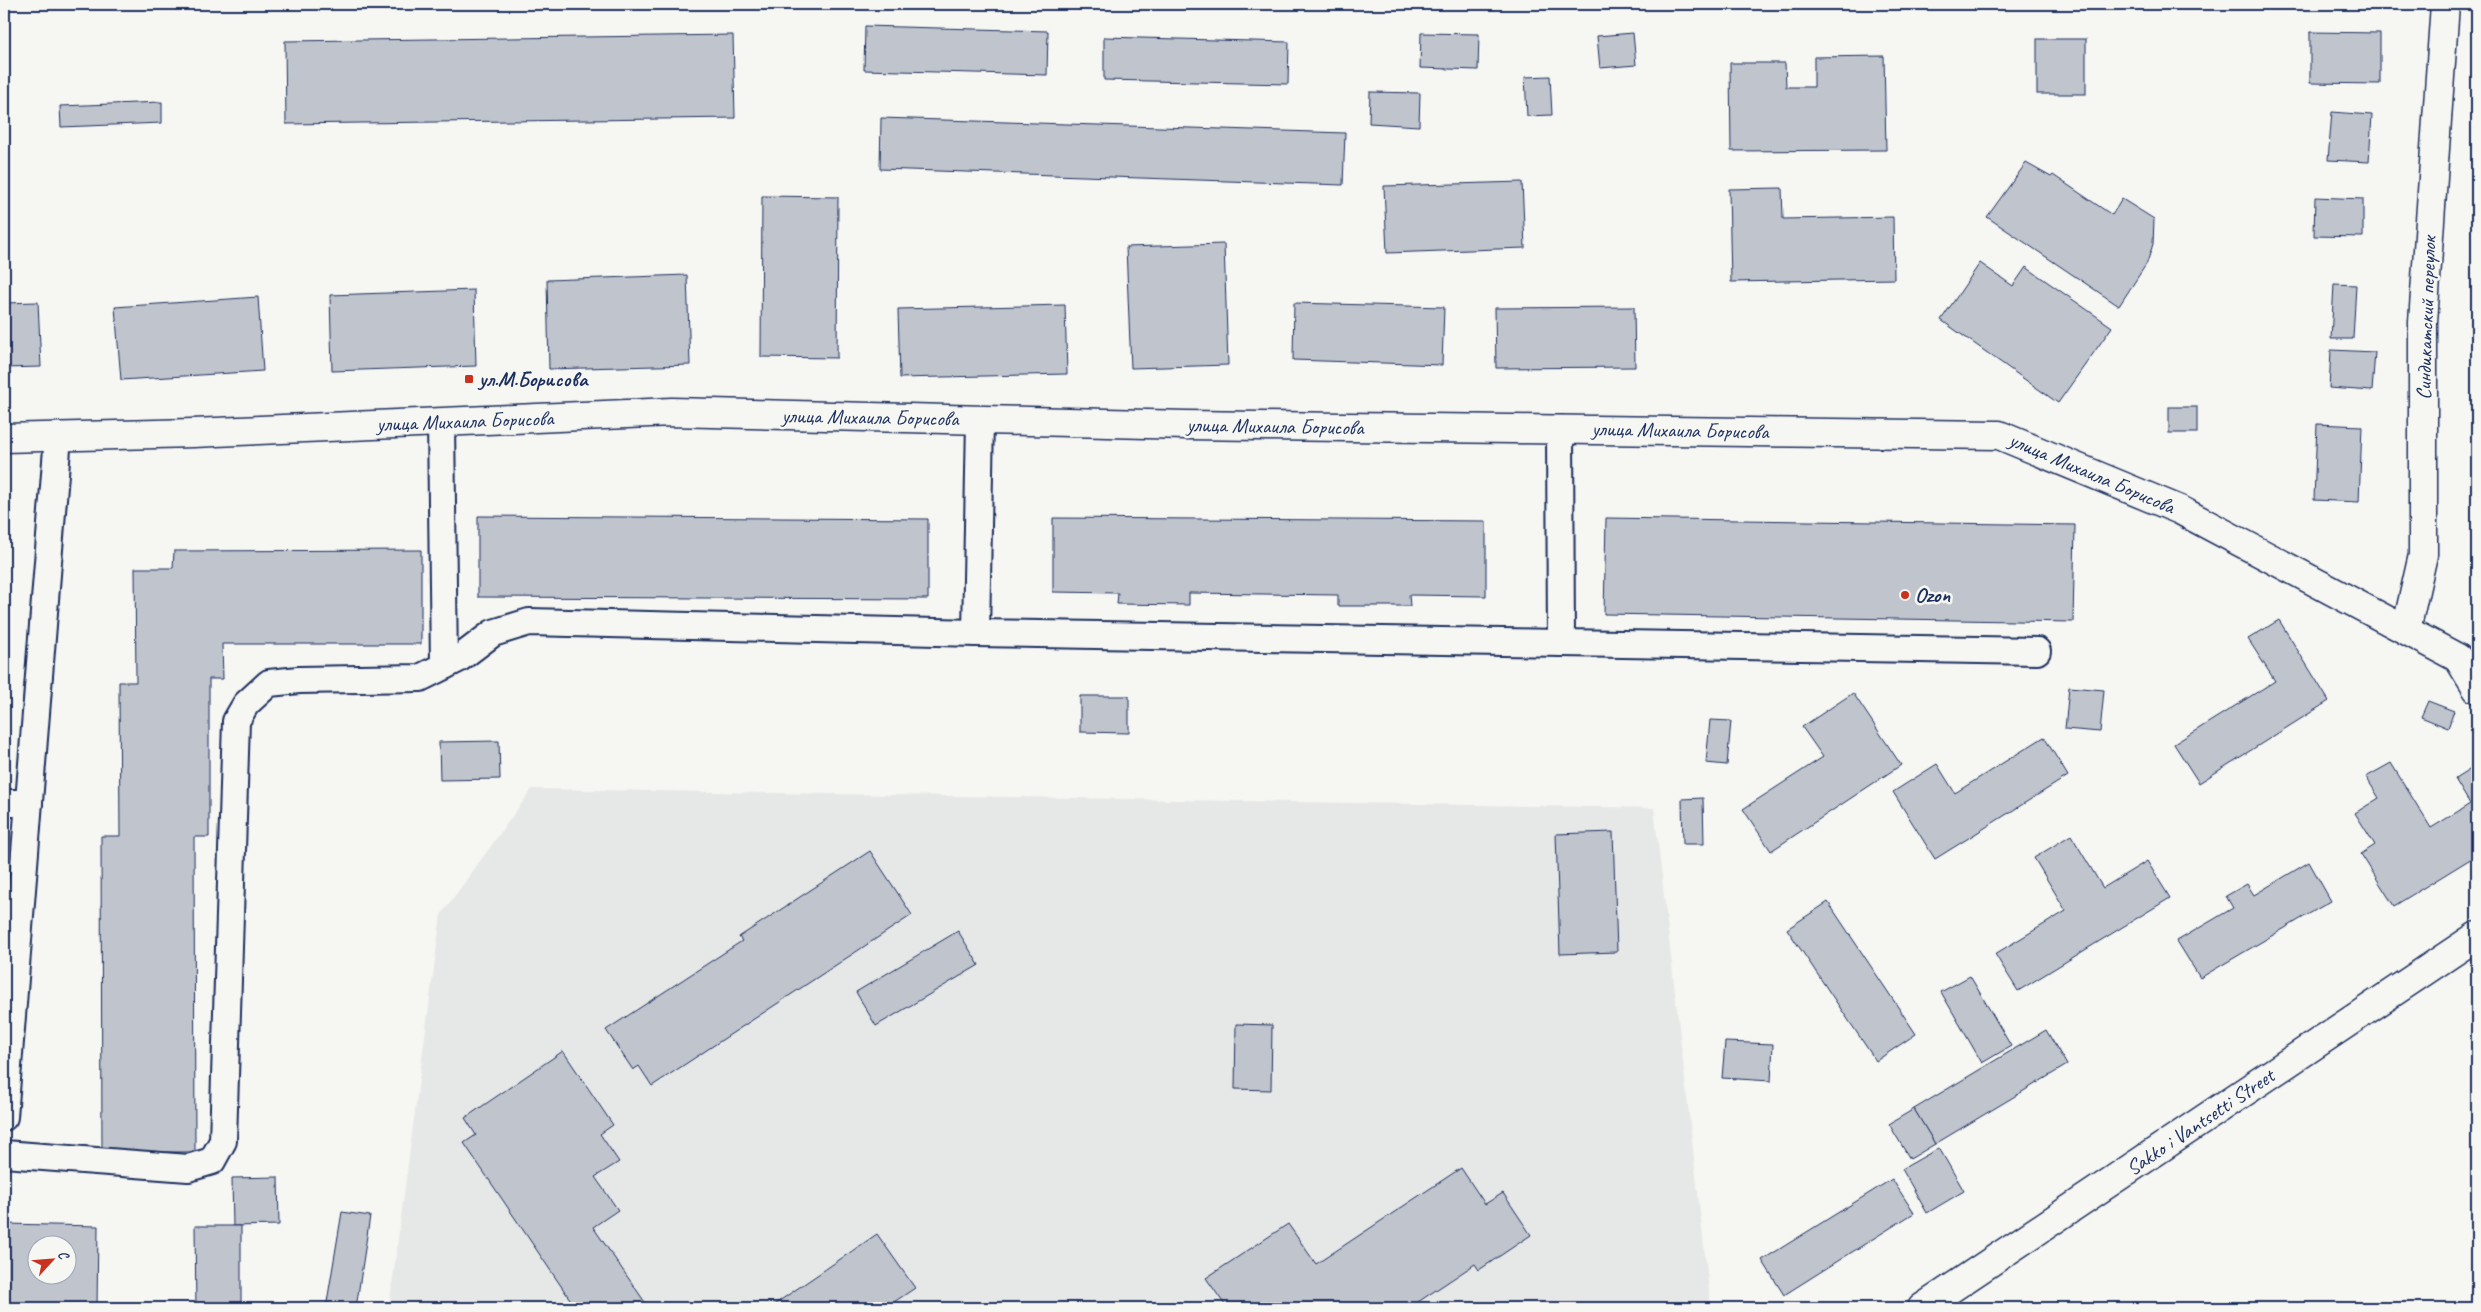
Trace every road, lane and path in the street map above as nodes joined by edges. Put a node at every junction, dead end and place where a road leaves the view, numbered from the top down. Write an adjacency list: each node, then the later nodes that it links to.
1 (2445, 4): 7 (street, Синдикатский переулок)
2 (980, 420): 3 (street, улица Михаила Борисова); 4 (street, улица Михаила Борисова); 8 (lane)
3 (441, 422): 5 (street, улица Михаила Борисова); 11 (lane)
4 (1560, 429): 7 (street, улица Михаила Борисова); 9 (lane)
5 (58, 436): 6 (street, улица Михаила Борисова); 13 (lane)
6 (4, 438)
7 (2406, 630): 12 (street, улица Михаила Борисова)
8 (976, 633): 9 (lane); 11 (lane)
9 (1561, 642): 10 (lane)
10 (2037, 650)
11 (444, 666): 16 (lane)
12 (2477, 689)
13 (16, 803): 15 (lane)
14 (2477, 936): 17 (street, Sakko i Vantsetti Street)
15 (4, 1116)
16 (4, 1154)
17 (1922, 1308)

